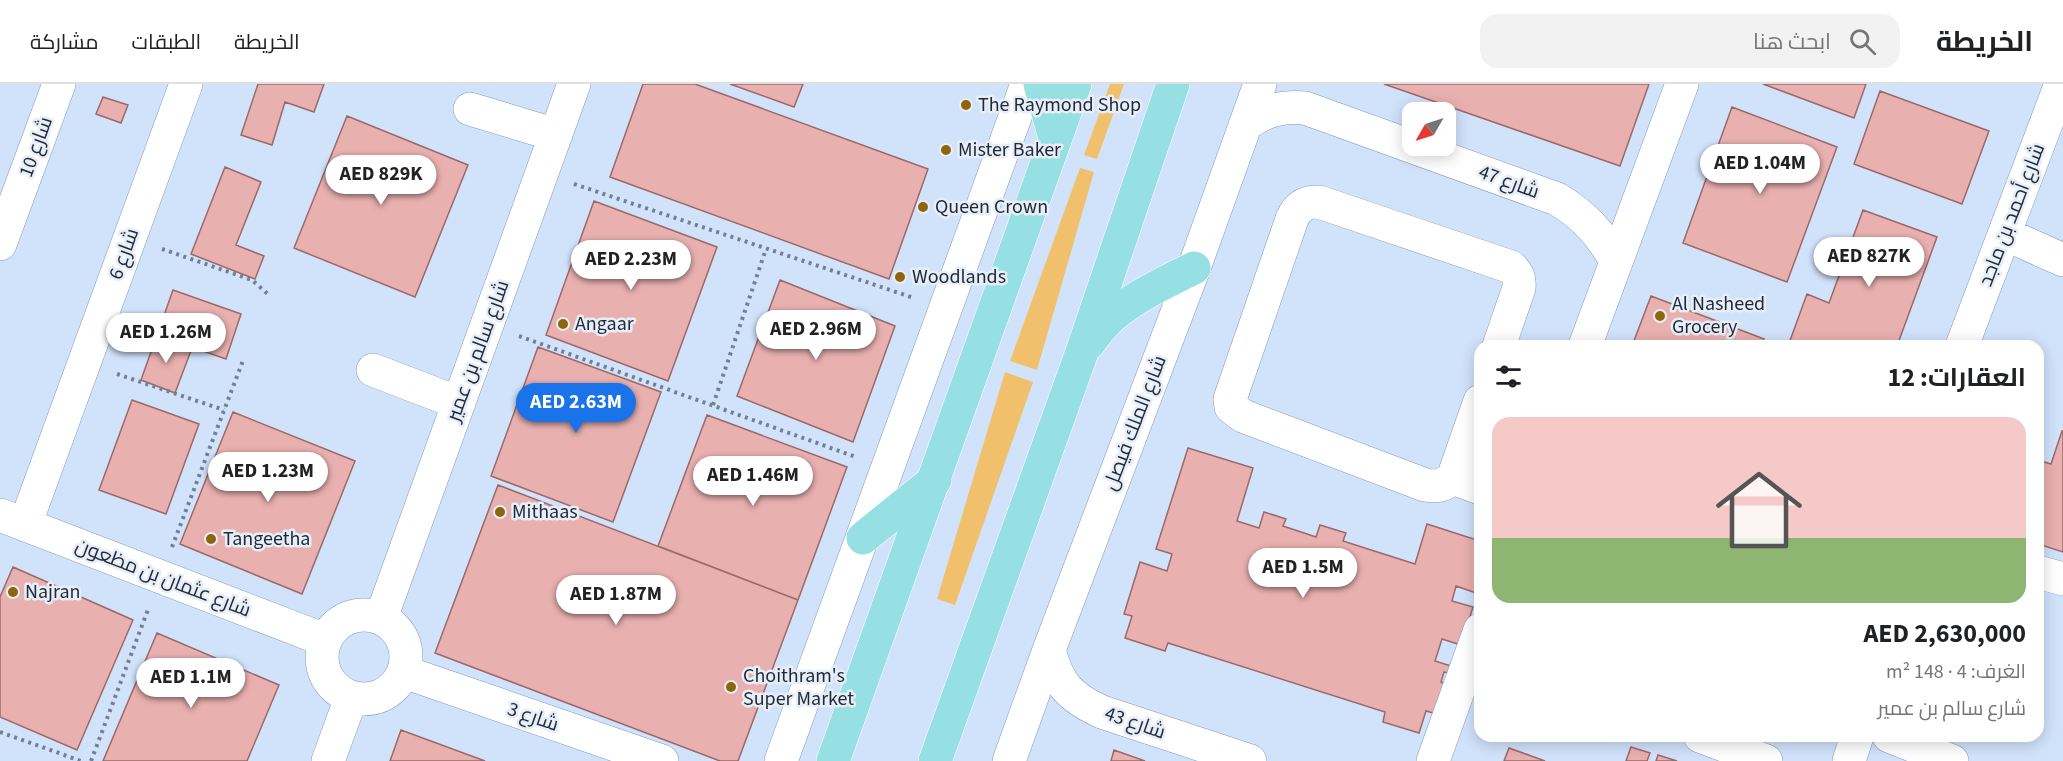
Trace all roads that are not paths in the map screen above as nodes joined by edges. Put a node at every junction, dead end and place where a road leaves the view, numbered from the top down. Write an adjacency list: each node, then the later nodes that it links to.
1 (59, 84): 17 (street, شارع 10)
2 (186, 84): 30 (street, شارع 6)
3 (574, 84): 14 (street, شارع سالم بن عمير)
4 (1027, 84): 31 (street)
5 (1040, 84): 15 (main road)
6 (1075, 84): 15 (main road)
7 (1173, 84): 24 (main road)
8 (1260, 84): 13 (street, شارع الملك فيصل)
9 (1682, 84): 19 (street)
10 (2061, 84): 12 (street, شارع أحمد بن ماجد)
11 (470, 109): 14 (street)
12 (2056, 121): 16 (street, شارع أحمد بن ماجد)
13 (1245, 125): 19 (street, شارع 47); 20 (street, شارع الملك فيصل)
14 (556, 135): 26 (street, شارع سالم بن عمير)
15 (1055, 138): 28 (main road)
16 (2005, 234): 18 (street); 23 (street, شارع أحمد بن ماجد)
17 (0, 244)
18 (2063, 260)
19 (1616, 261): 22 (street)
20 (1194, 268): 24 (main road); 37 (street, شارع الملك فيصل)
21 (1501, 340): 29 (street)
22 (1587, 340)
23 (1964, 340)
24 (1082, 352): 48 (main road)
25 (373, 370): 26 (street)
26 (459, 403): 34 (street, شارع سالم بن عمير)
27 (1474, 439): 29 (street)
28 (935, 480): 31 (main road); 47 (main road)
29 (1467, 483)
30 (13, 520): 35 (street, شارع عثمان بن مظعون)
31 (863, 538): 46 (street)
32 (2044, 574): 33 (street)
33 (2063, 579)
34 (381, 618): 35 (street); 38 (street)
35 (325, 640): 39 (street)
36 (1474, 648): 51 (street)
37 (1048, 650): 49 (street, شارع الملك فيصل); 50 (street, شارع 43)
38 (404, 672): 39 (street); 45 (street, شارع 3)
39 (351, 698): 44 (street)
40 (1716, 742): 52 (street)
41 (1775, 742): 52 (street)
42 (1855, 742): 53 (street)
43 (1904, 742): 54 (street)
44 (328, 761)
45 (662, 761)
46 (781, 761)
47 (833, 761)
48 (934, 761)
49 (1009, 761)
50 (1250, 761)
51 (1433, 761)
52 (1767, 761)
53 (1849, 761)
54 (1952, 761)

